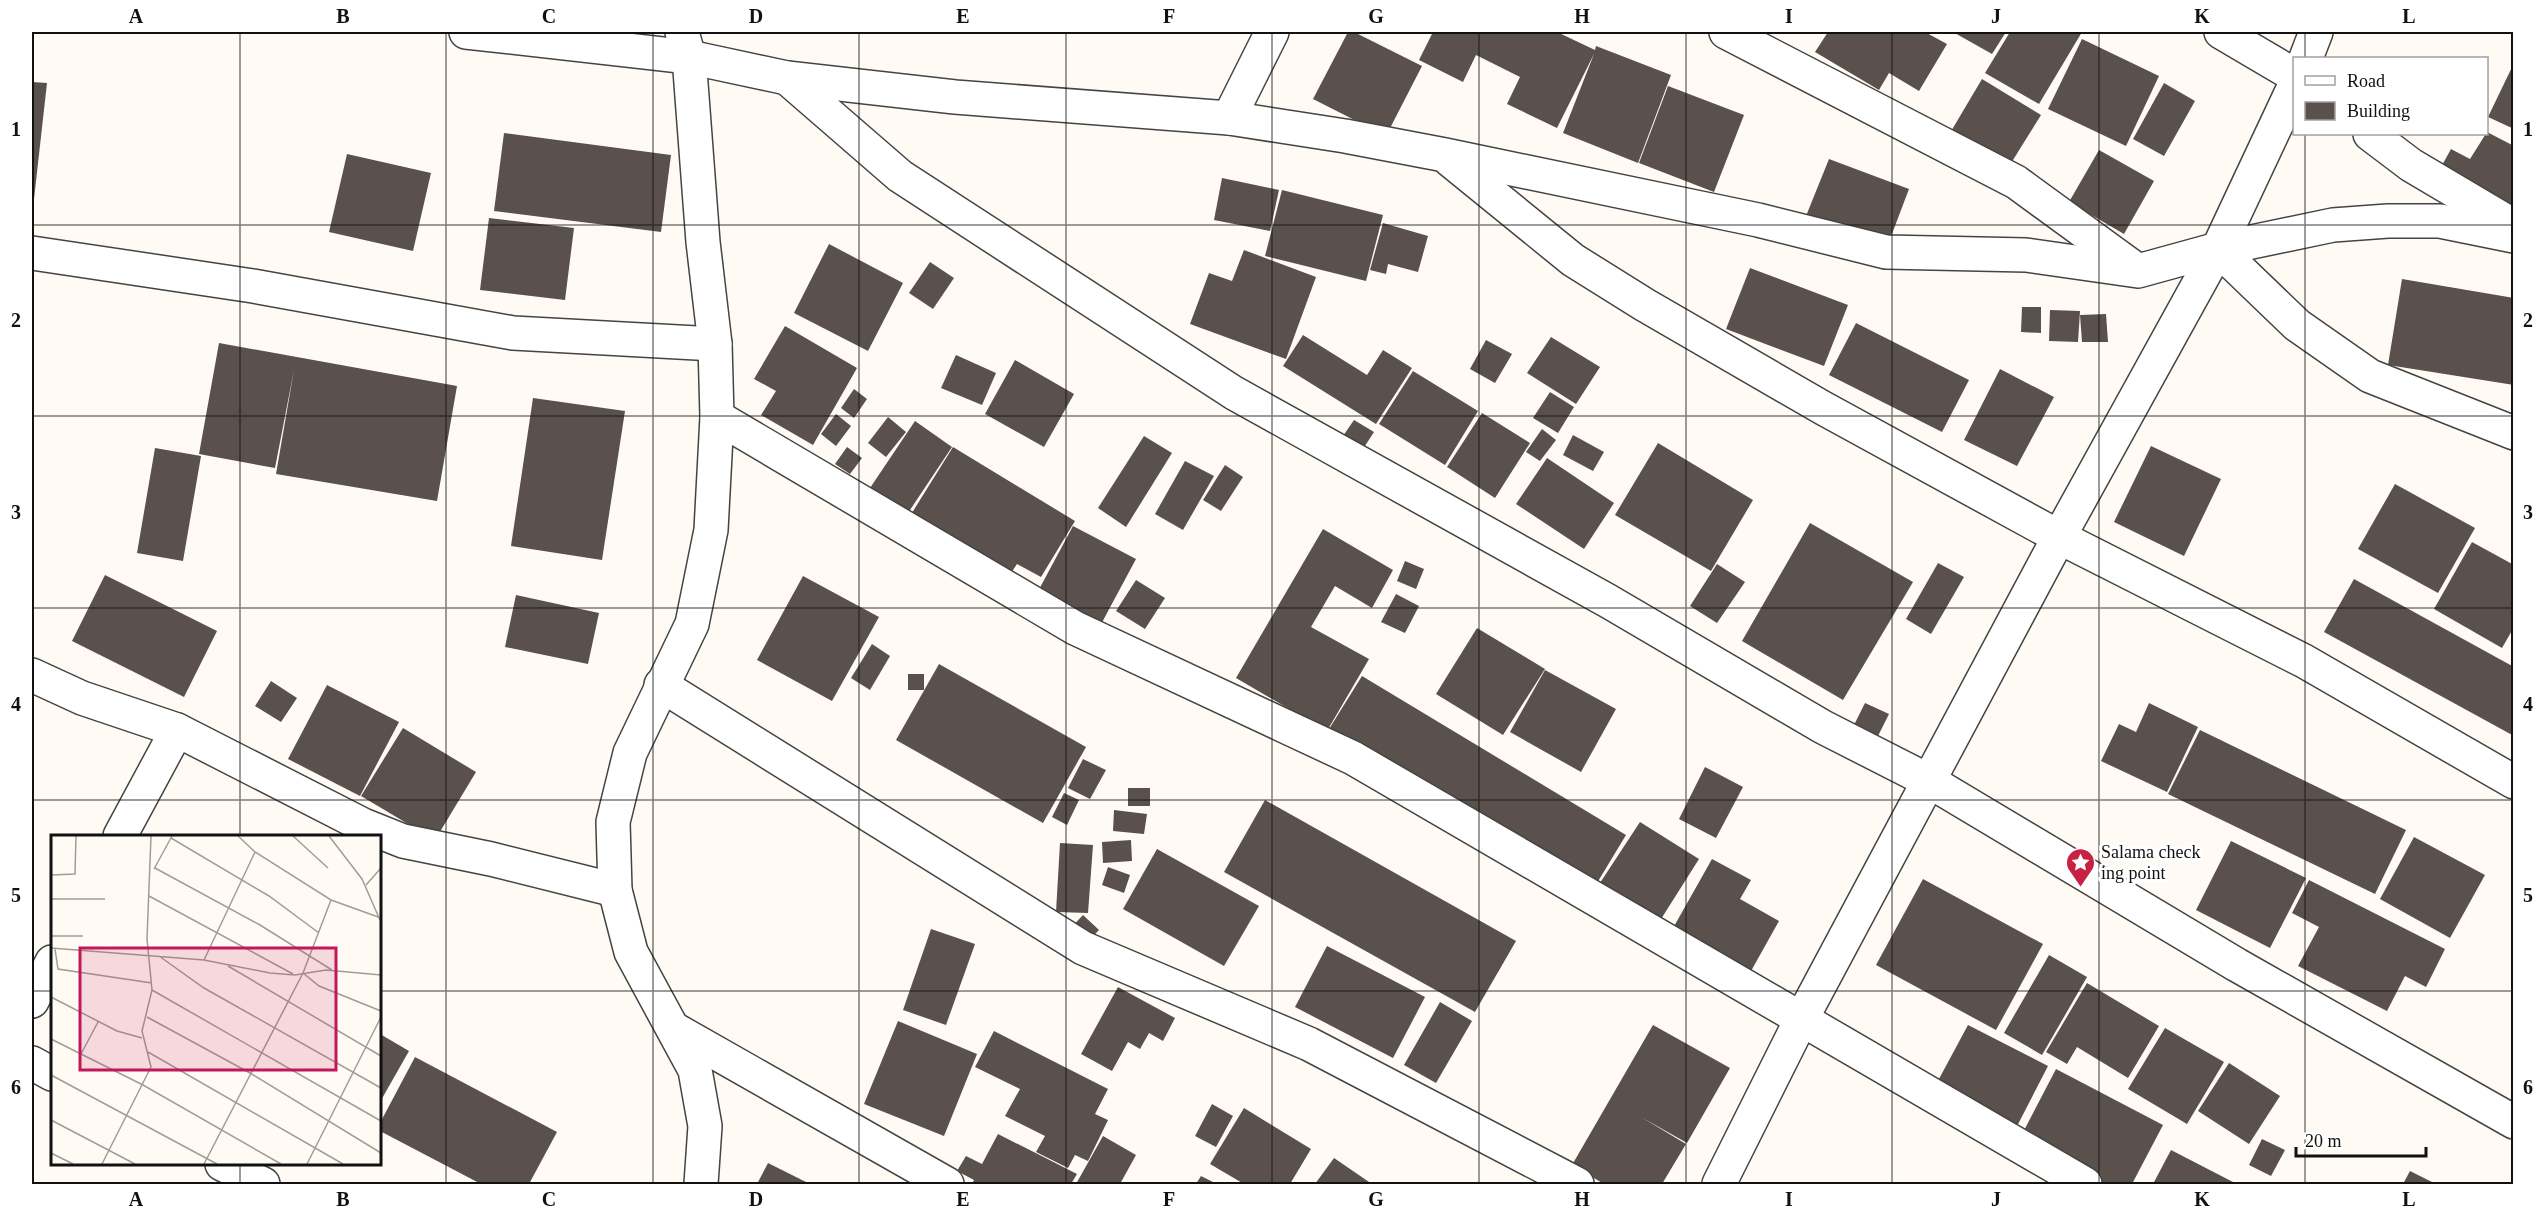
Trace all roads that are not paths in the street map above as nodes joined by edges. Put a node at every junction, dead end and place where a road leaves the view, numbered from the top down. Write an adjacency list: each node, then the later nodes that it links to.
1 (466, 32): 6 (street)
2 (1272, 32): 11 (street)
3 (1726, 32): 18 (street)
4 (2221, 32): 8 (street)
5 (2316, 32): 7 (street)
6 (686, 44): 9 (street); 19 (street)
7 (2306, 57)
8 (2293, 74)
9 (787, 78): 11 (street); 26 (street)
10 (2293, 91): 16 (street)
11 (1229, 118): 13 (street)
12 (2371, 135): 14 (street)
13 (1445, 155): 18 (street); 22 (street)
14 (2514, 226)
15 (2514, 236): 16 (street)
16 (2218, 249): 18 (street); 21 (street); 22 (street)
17 (32, 253): 19 (street)
18 (2138, 271)
19 (715, 344): 20 (street)
20 (717, 417): 24 (street); 32 (street)
21 (2514, 433)
22 (2059, 537): 26 (street); 27 (street)
23 (32, 675): 25 (street)
24 (661, 685): 29 (street); 41 (street)
25 (177, 730): 28 (street); 29 (street)
26 (1929, 781): 32 (street); 36 (street)
27 (2514, 782)
28 (121, 835)
29 (615, 890): 33 (street)
30 (51, 964): 31 (street)
31 (32, 1001)
32 (1801, 1020): 42 (street); 43 (street)
33 (674, 1029): 39 (street); 40 (street)
34 (32, 1063): 35 (street)
35 (51, 1073)
36 (2514, 1122)
37 (224, 1165): 38 (street)
38 (263, 1185)
39 (701, 1185)
40 (947, 1185)
41 (1577, 1185)
42 (1719, 1185)
43 (2085, 1185)

